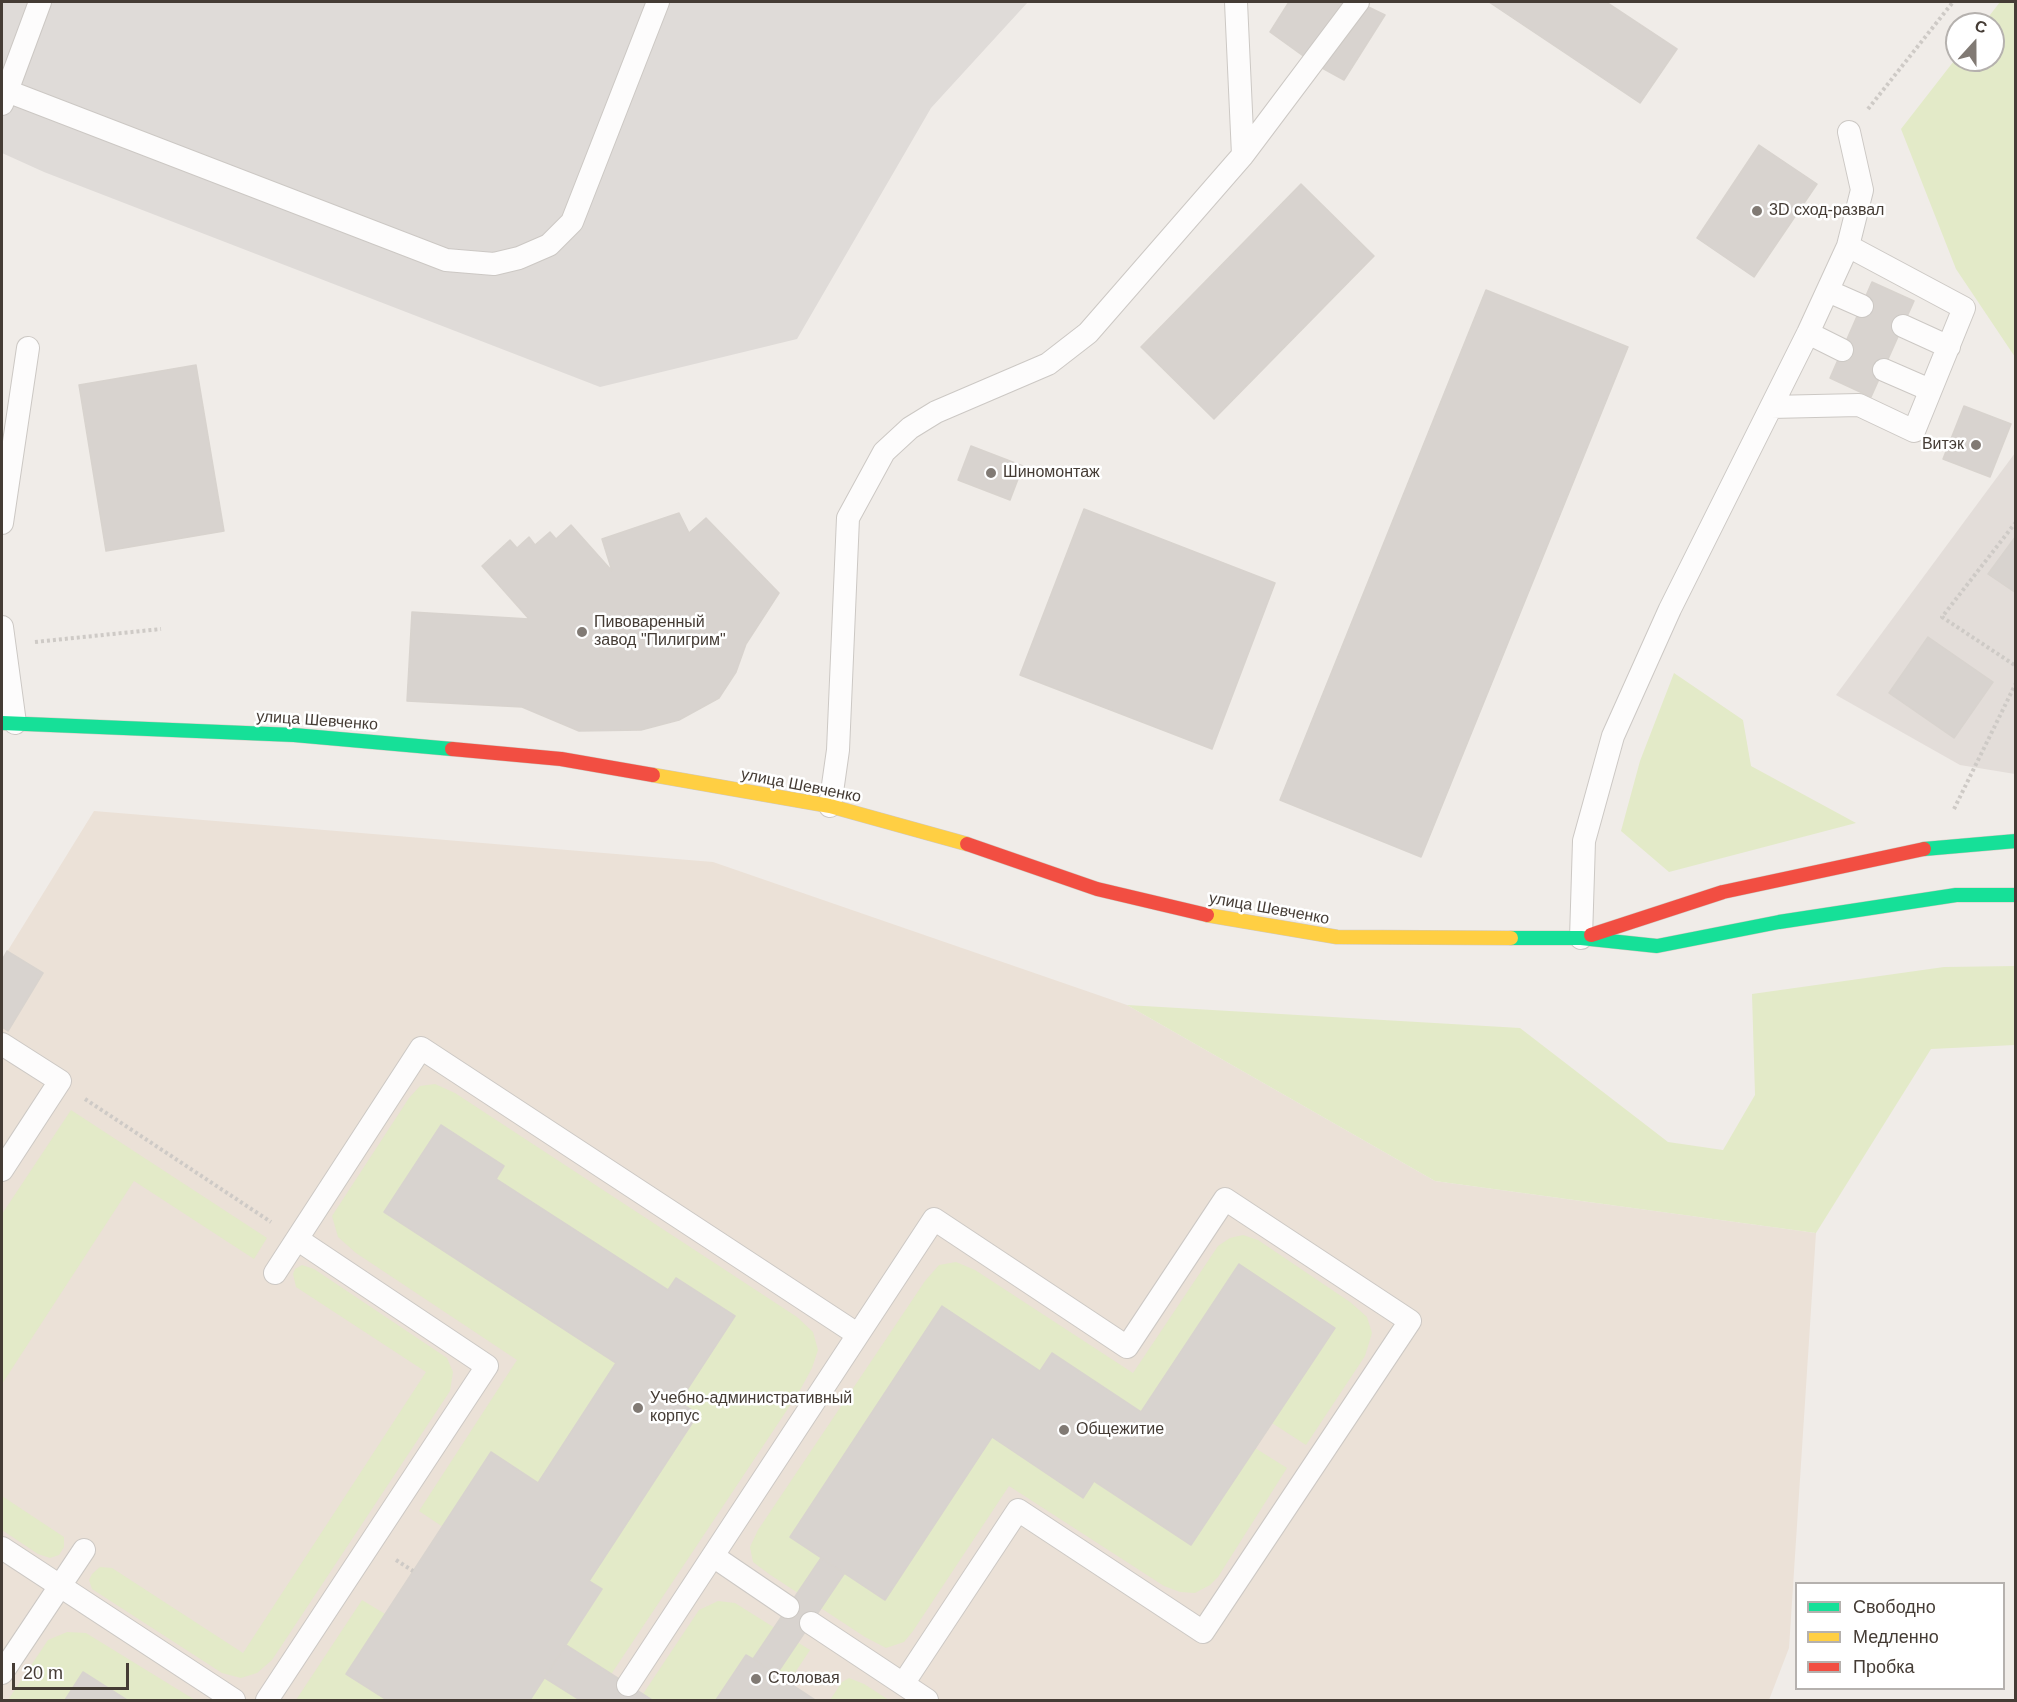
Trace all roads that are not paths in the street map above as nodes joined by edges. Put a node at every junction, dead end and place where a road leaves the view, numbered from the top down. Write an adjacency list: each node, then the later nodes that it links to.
1 (40, 2): 5 (lane)
2 (658, 2): 5 (lane)
3 (1236, 2): 7 (lane)
4 (1358, 2): 7 (lane)
5 (4, 98)
6 (1849, 132): 8 (lane)
7 (1243, 155): 22 (lane)
8 (1848, 246): 9 (lane); 13 (lane)
9 (1828, 291): 10 (lane); 12 (lane)
10 (1862, 306)
11 (1903, 326): 13 (lane)
12 (1808, 333): 15 (lane); 18 (lane)
13 (1948, 347): 17 (lane)
14 (28, 348): 19 (lane)
15 (1842, 350)
16 (1884, 370): 17 (lane)
17 (1930, 390): 18 (lane)
18 (1771, 407): 25 (lane)
19 (2, 523)
20 (2, 636): 21 (lane)
21 (8, 723): 22 (main road, улица Шевченко)
22 (830, 806): 25 (main road, улица Шевченко)
23 (2016, 841): 25 (main road)
24 (2016, 895): 25 (main road)
25 (1581, 938)
26 (2, 1044): 27 (lane)
27 (2, 1170)
28 (297, 1239): 29 (lane); 30 (lane); 41 (lane)
29 (275, 1273)
30 (857, 1334): 33 (lane); 38 (lane)
31 (2, 1548): 34 (lane)
32 (84, 1550): 34 (lane)
33 (713, 1556): 35 (lane); 39 (lane)
34 (60, 1586): 37 (lane); 40 (lane)
35 (788, 1606)
36 (811, 1623): 38 (lane)
37 (2, 1673)
38 (903, 1684): 42 (lane)
39 (628, 1685)
40 (234, 1701)
41 (267, 1701)
42 (927, 1701)

